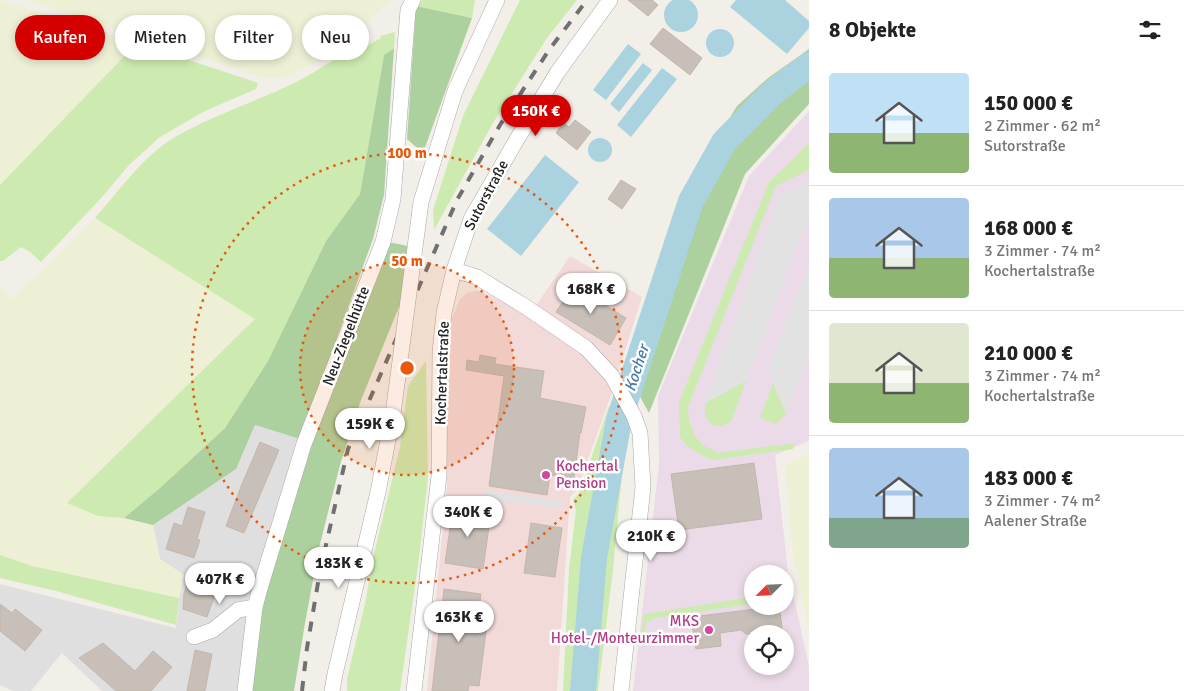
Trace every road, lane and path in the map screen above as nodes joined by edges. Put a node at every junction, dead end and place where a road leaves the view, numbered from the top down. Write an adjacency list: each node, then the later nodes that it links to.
1 (413, 0): 5 (street, Neu-Ziegelhütte)
2 (497, 0): 8 (street, bridge)
3 (610, 0): 4 (street, Sutorstraße)
4 (454, 270): 9 (street, Kochertalstraße); 10 (street)
5 (255, 607): 6 (street); 7 (street, Neu-Ziegelhütte)
6 (194, 636)
7 (245, 691)
8 (332, 691)
9 (414, 691)
10 (621, 691)

